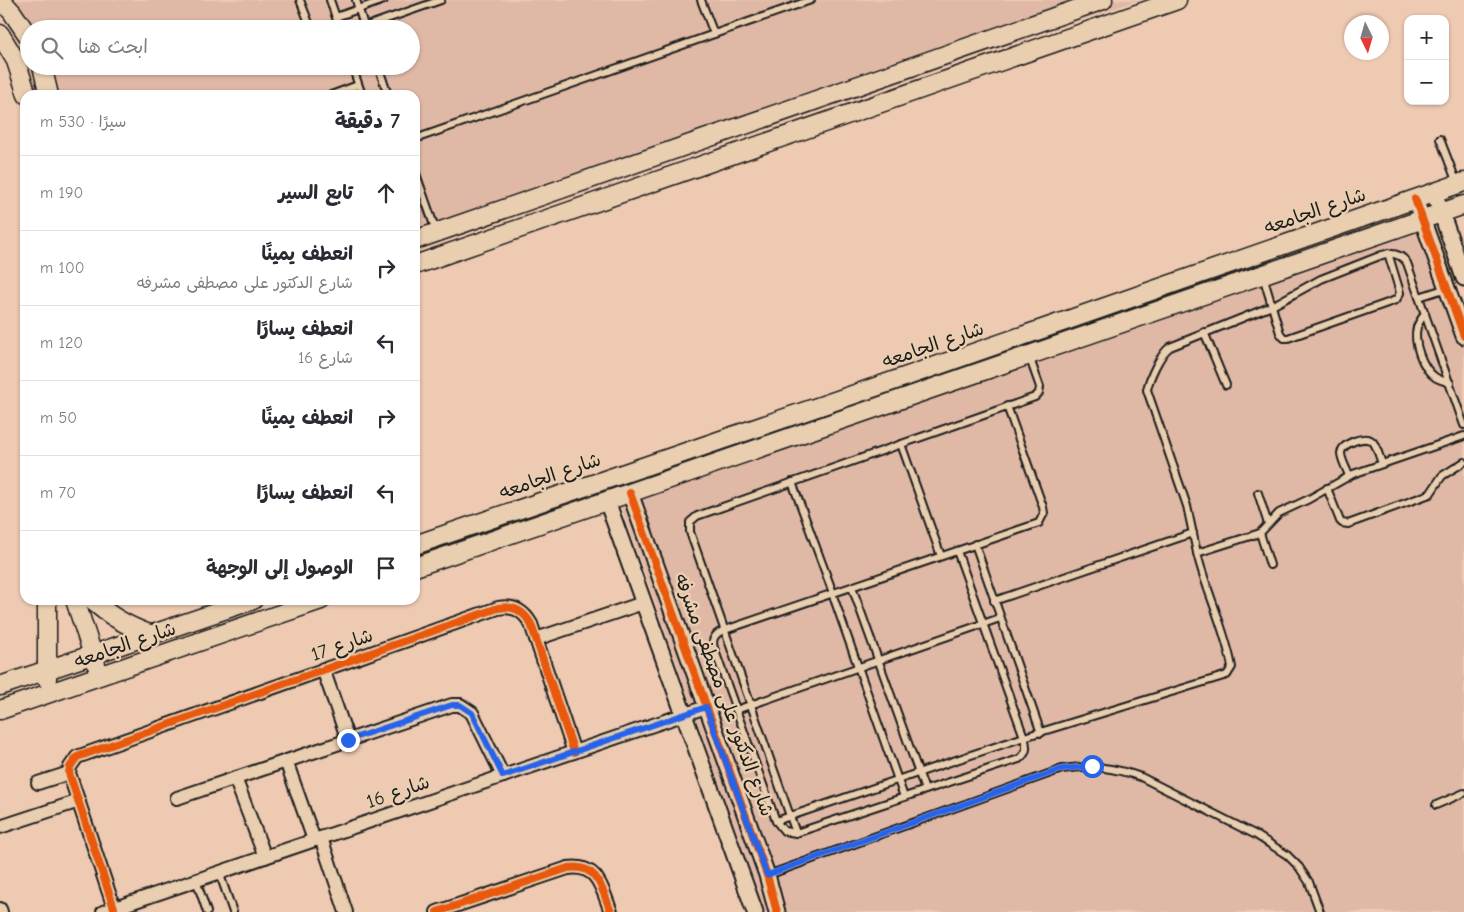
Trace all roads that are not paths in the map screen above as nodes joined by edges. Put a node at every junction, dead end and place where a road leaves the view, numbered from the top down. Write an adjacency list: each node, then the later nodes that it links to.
1 (1, 0): 17 (main road)
2 (300, 0): 13 (lane)
3 (330, 0): 12 (lane)
4 (356, 0): 11 (lane)
5 (384, 0): 11 (lane)
6 (441, 0): 16 (lane)
7 (701, 0): 19 (lane)
8 (811, 0): 19 (lane)
9 (1103, 0): 40 (main road)
10 (1177, 0): 43 (main road)
11 (359, 9): 12 (lane); 15 (lane)
12 (336, 17): 14 (lane)
13 (308, 20)
14 (337, 20)
15 (361, 20)
16 (385, 20)
17 (20, 24)
18 (0, 34): 20 (main road)
19 (714, 34): 31 (lane)
20 (20, 73)
21 (21, 75): 26 (main road)
22 (44, 75): 27 (main road)
23 (355, 75): 25 (lane)
24 (381, 75): 30 (lane)
25 (358, 84): 28 (lane); 29 (lane)
26 (25, 90)
27 (48, 90)
28 (343, 90)
29 (360, 90)
30 (386, 90)
31 (420, 137)
32 (1440, 139): 33 (lane)
33 (1461, 183): 35 (main road, شارع الجامعه)
34 (420, 185): 40 (lane)
35 (1434, 192): 36 (main road, شارع الجامعه); 38 (street)
36 (1415, 199): 39 (street); 54 (main road, شارع الجامعه)
37 (1464, 205): 38 (main road)
38 (1441, 213): 39 (main road); 46 (street)
39 (1422, 219): 45 (main road); 47 (street)
40 (437, 232): 41 (main road); 43 (main road)
41 (420, 238)
42 (1388, 253): 48 (lane); 49 (lane); 49 (lane)
43 (445, 254): 44 (main road)
44 (420, 259)
45 (1262, 275): 49 (lane); 53 (main road)
46 (1464, 278)
47 (1447, 288): 48 (lane); 52 (street)
48 (1419, 297): 50 (lane)
49 (1272, 306): 51 (lane)
50 (1425, 313): 55 (lane); 55 (lane)
51 (1204, 332): 56 (lane); 72 (lane)
52 (1464, 336)
53 (1028, 356): 57 (main road); 58 (lane)
54 (890, 382): 57 (main road); 73 (main road, شارع الجامعه)
55 (1450, 383): 59 (lane)
56 (1226, 384)
57 (896, 401): 67 (main road)
58 (1007, 406): 61 (lane); 74 (lane)
59 (1464, 425)
60 (1464, 436): 63 (lane)
61 (901, 444): 65 (lane); 77 (lane)
62 (1464, 462): 66 (lane)
63 (1382, 463): 64 (lane); 64 (lane)
64 (1349, 476): 66 (lane)
65 (792, 482): 81 (lane); 91 (lane)
66 (1327, 488): 70 (lane)
67 (630, 493): 69 (main road); 103 (street, شارع الدكتور على مصطفى مشرفه)
68 (1258, 493): 70 (lane)
69 (607, 501): 78 (main road); 83 (street)
70 (1268, 524): 71 (lane)
71 (1260, 533): 76 (lane); 79 (lane)
72 (1193, 534): 76 (lane); 82 (lane)
73 (420, 543)
74 (975, 544): 75 (lane); 82 (lane)
75 (957, 550): 77 (lane); 90 (lane)
76 (1197, 553): 107 (lane)
77 (941, 556): 80 (lane)
78 (420, 565)
79 (1270, 565)
80 (852, 586): 81 (lane); 95 (lane)
81 (833, 593): 91 (lane); 96 (lane)
82 (994, 602): 89 (lane)
83 (643, 603): 93 (street); 106 (street)
84 (48, 605): 98 (main road)
85 (77, 605): 94 (main road)
86 (98, 605): 92 (main road)
87 (239, 605): 92 (main road, شارع الجامعه)
88 (307, 605): 99 (main road, شارع الجامعه)
89 (1000, 618): 90 (lane); 107 (lane)
90 (983, 623): 95 (lane); 108 (lane)
91 (725, 630): 102 (lane); 105 (lane)
92 (152, 635): 94 (main road, شارع الجامعه)
93 (536, 639): 97 (street, شارع 17); 110 (street, شارع 17)
94 (93, 654): 98 (main road, شارع الجامعه); 99 (main road)
95 (878, 660): 96 (lane); 113 (lane)
96 (858, 667): 102 (lane); 116 (lane)
97 (323, 669): 109 (street); 112 (street, شارع 17)
98 (46, 670): 100 (main road, شارع الجامعه); 101 (main road)
99 (101, 676): 101 (main road, شارع الجامعه)
100 (0, 686)
101 (53, 692): 104 (main road, شارع الجامعه)
102 (751, 705): 105 (lane); 124 (lane)
103 (706, 707): 106 (street, شارع 16); 131 (street, شارع الدكتور على مصطفى مشرفه)
104 (0, 710)
105 (736, 710): 125 (lane)
106 (683, 715): 110 (street, شارع 16); 139 (street)
107 (1041, 733): 108 (lane)
108 (1024, 737): 113 (lane); 118 (lane)
109 (348, 740): 111 (street); 114 (street)
110 (574, 752): 114 (street, شارع 16)
111 (286, 761): 115 (street); 128 (street)
112 (69, 773): 117 (street); 122 (street)
113 (919, 773): 116 (lane); 118 (lane)
114 (503, 776): 128 (street, شارع 16)
115 (235, 778): 121 (street); 129 (street)
116 (898, 780): 120 (lane); 124 (lane)
117 (38, 783)
118 (925, 790): 120 (lane)
119 (1464, 793): 123 (lane)
120 (904, 797): 127 (lane)
121 (177, 798)
122 (79, 801): 126 (street); 133 (street)
123 (1436, 806)
124 (790, 816): 125 (lane); 127 (lane)
125 (776, 821): 127 (lane)
126 (0, 827)
127 (796, 833)
128 (318, 839): 129 (street, شارع 16); 136 (street)
129 (264, 857): 130 (street, شارع 16)
130 (219, 872): 132 (street, شارع 16); 135 (lane)
131 (767, 875): 140 (street, شارع الدكتور على مصطفى مشرفه); 141 (lane)
132 (196, 880): 133 (street, شارع 16); 134 (lane)
133 (108, 910)
134 (208, 912)
135 (233, 912)
136 (346, 912)
137 (437, 912): 138 (street)
138 (611, 912)
139 (755, 912)
140 (777, 912)
141 (1320, 912)

